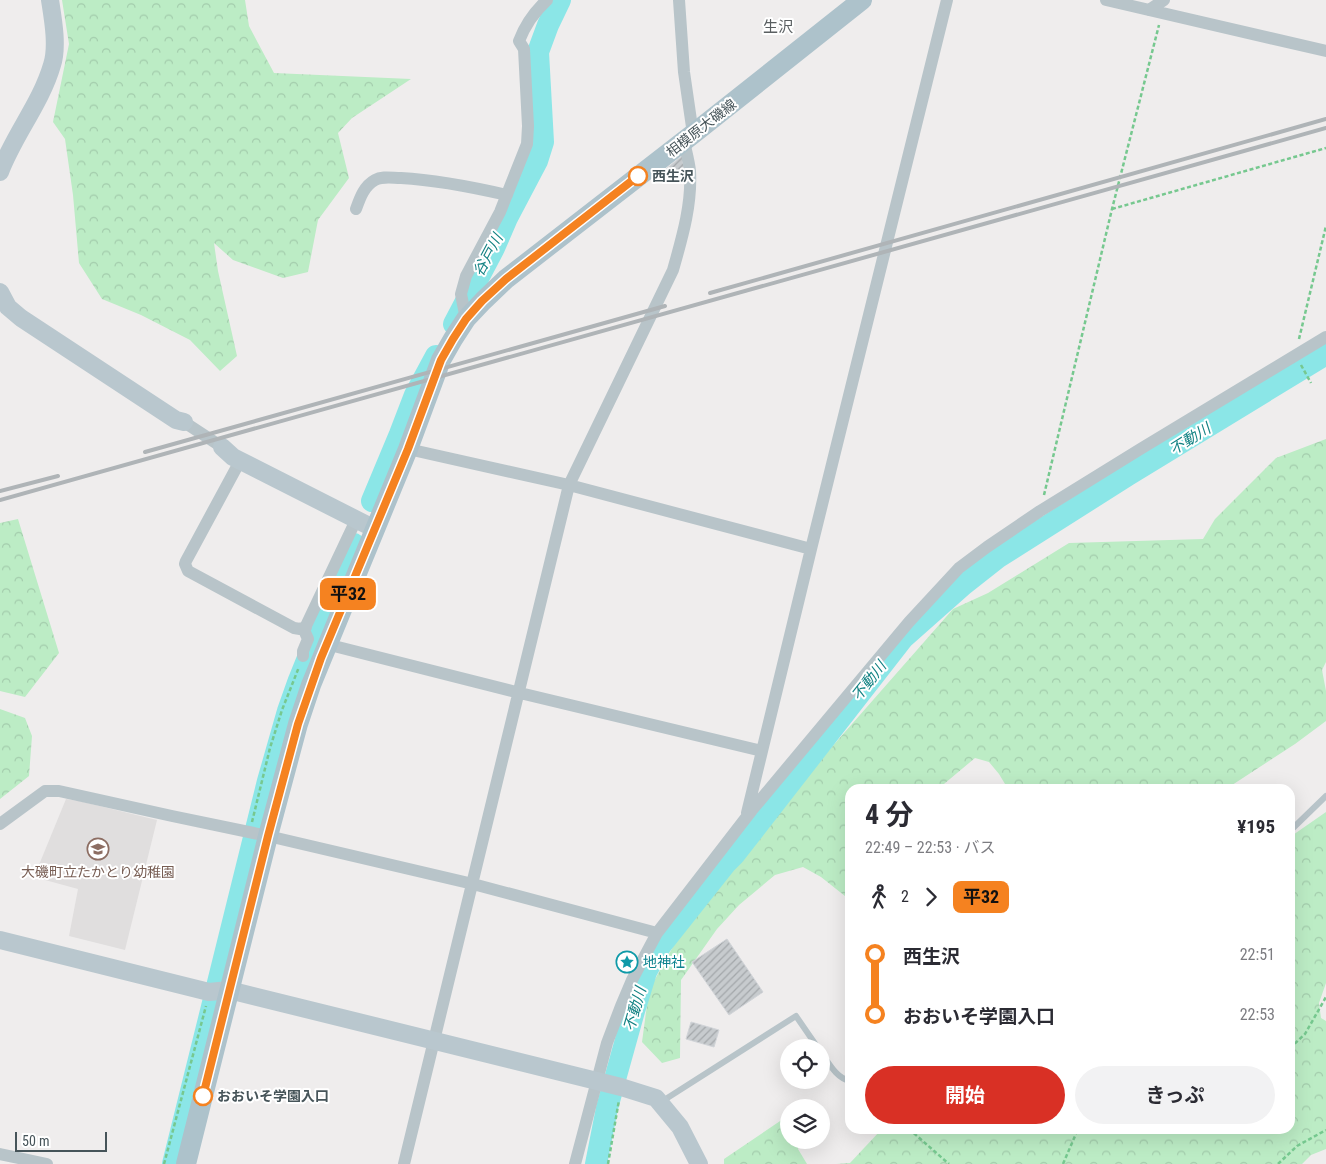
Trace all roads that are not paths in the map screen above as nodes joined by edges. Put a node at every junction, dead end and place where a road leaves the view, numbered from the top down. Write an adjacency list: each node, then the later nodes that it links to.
1 (50, 0): 11 (street)
2 (547, 0): 12 (street)
3 (679, 0): 10 (street)
4 (862, 0): 10 (main road, 相模原大磯線)
5 (947, 0): 24 (street)
6 (1106, 0): 8 (street)
7 (1164, 0): 8 (street)
8 (1155, 12): 9 (street)
9 (1326, 51)
10 (688, 138): 15 (main road, 相模原大磯線); 21 (street)
11 (0, 172)
12 (507, 195): 13 (street); 15 (street)
13 (356, 208)
14 (0, 292): 17 (street)
15 (465, 314): 19 (main road, 相模原大磯線)
16 (1326, 337): 31 (street)
17 (184, 422): 18 (street)
18 (222, 446): 20 (street)
19 (408, 449): 21 (street); 23 (main road, 相模原大磯線)
20 (240, 461): 22 (street); 25 (street)
21 (569, 485): 24 (street); 28 (street)
22 (356, 520): 23 (street); 25 (street)
23 (375, 530): 26 (main road, 相模原大磯線)
24 (811, 548): 29 (street)
25 (306, 627): 27 (street)
26 (326, 644): 28 (street); 34 (main road, 相模原大磯線)
27 (303, 656)
28 (520, 693): 29 (street); 35 (street)
29 (762, 751): 31 (street)
30 (1326, 796): 33 (lane)
31 (745, 820): 36 (street)
32 (0, 824): 34 (street)
33 (1295, 826)
34 (258, 834): 35 (street); 38 (main road, 相模原大磯線)
35 (473, 884): 36 (street); 40 (street)
36 (656, 933): 43 (street)
37 (0, 940): 38 (street)
38 (220, 991): 40 (street); 47 (main road, 相模原大磯線)
39 (812, 1039): 44 (lane)
40 (435, 1041): 43 (street); 48 (street)
41 (830, 1066): 42 (lane)
42 (845, 1080)
43 (597, 1081): 44 (street); 49 (street)
44 (660, 1103): 50 (street)
45 (0, 1154): 46 (street)
46 (40, 1163)
47 (186, 1164)
48 (404, 1164)
49 (575, 1164)
50 (700, 1164)

